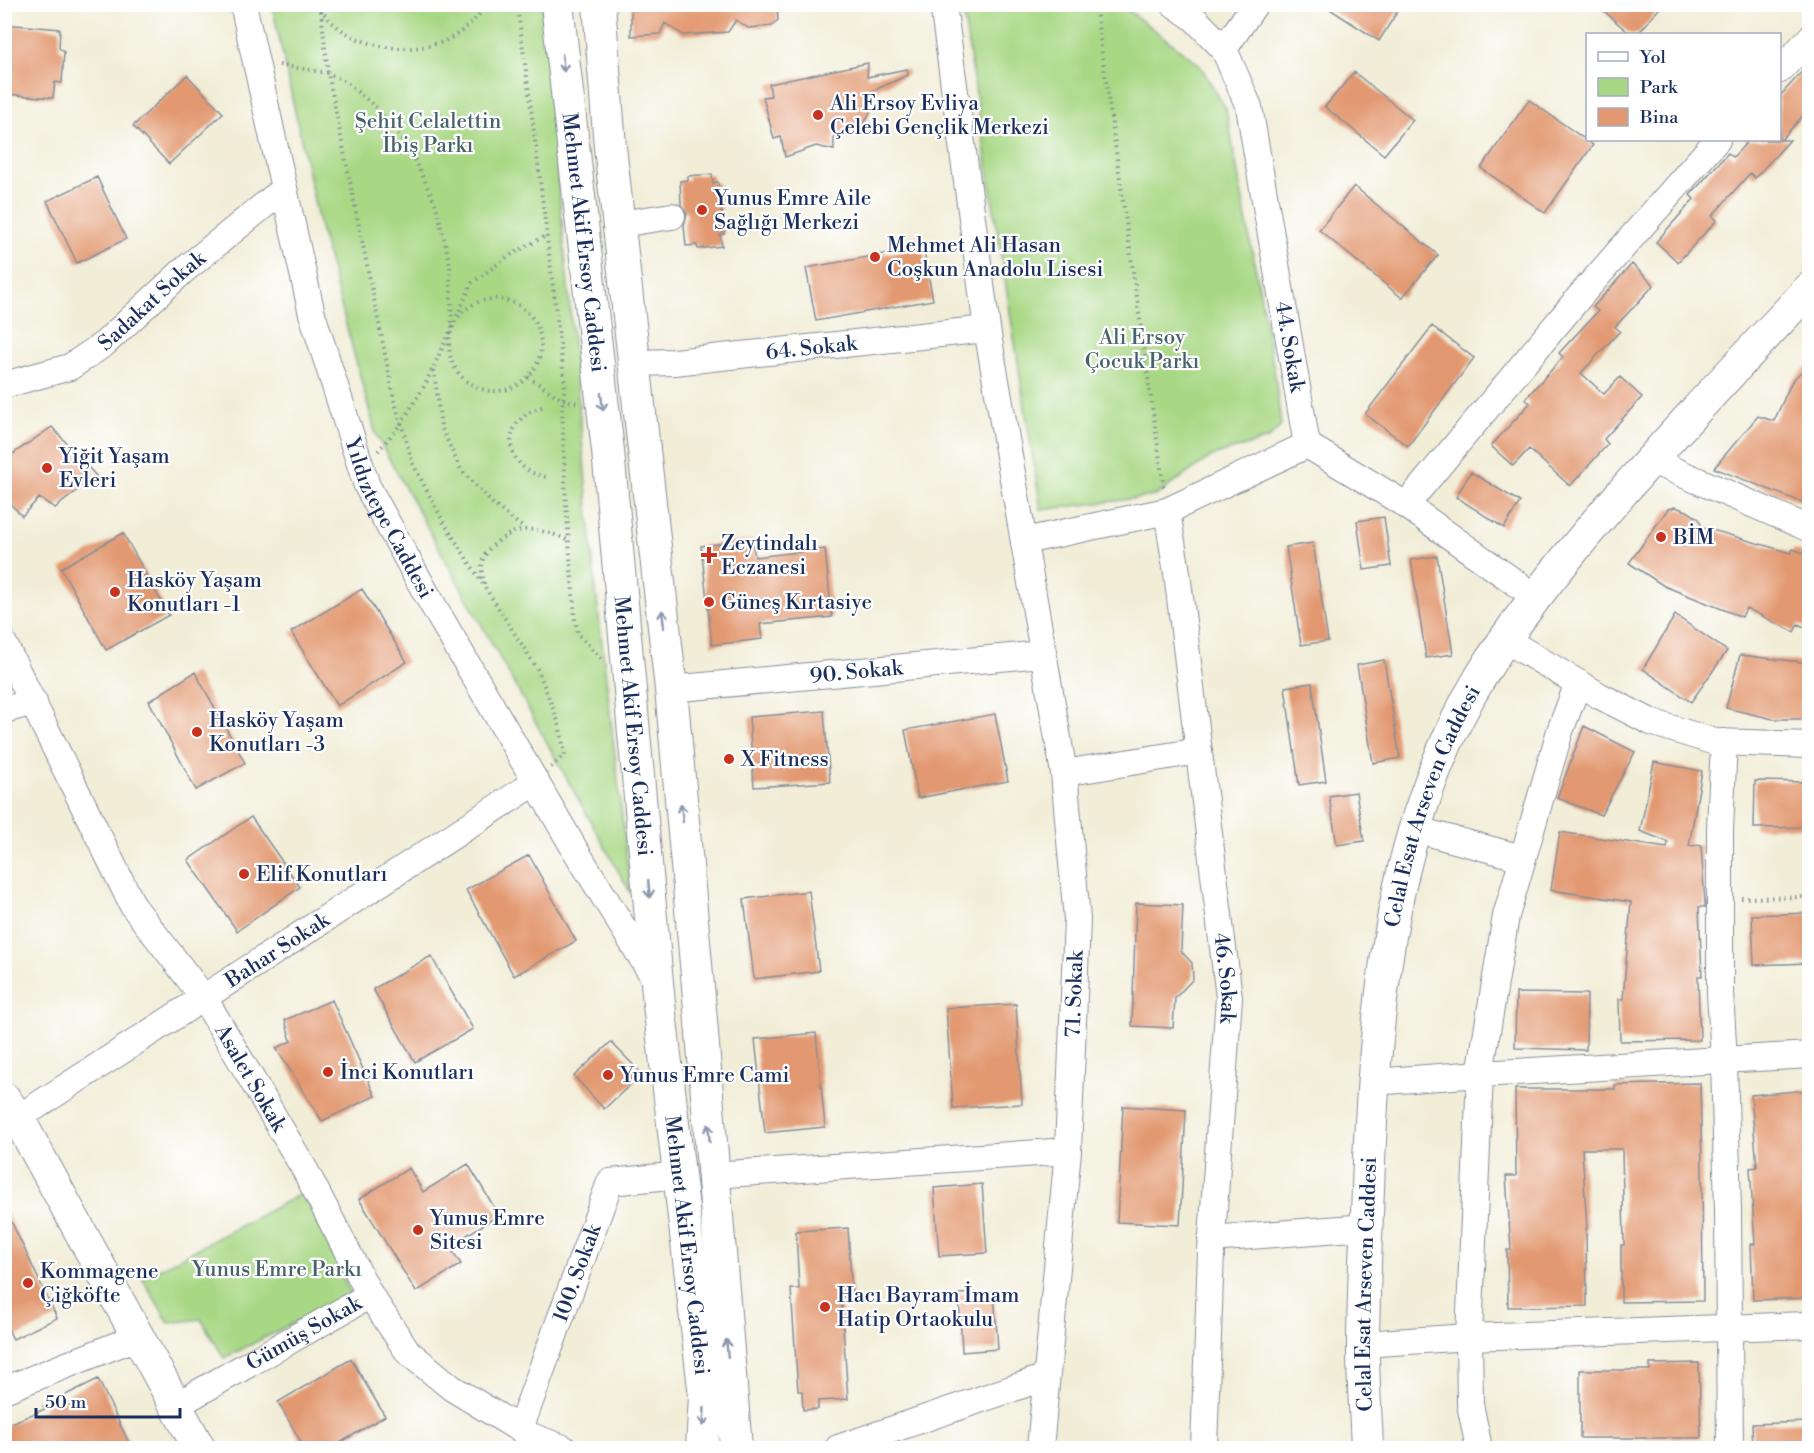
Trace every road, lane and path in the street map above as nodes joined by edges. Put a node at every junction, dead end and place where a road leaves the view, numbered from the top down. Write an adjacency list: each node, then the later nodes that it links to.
1 (243, 4): 14 (street, Yıldıztepe Caddesi)
2 (317, 4): 11 (path)
3 (489, 4): 11 (path)
4 (517, 4): 21 (path)
5 (557, 4): 30 (main road, Mehmet Akif Ersoy Caddesi, one-way to 30)
6 (599, 4): 20 (main road, Mehmet Akif Ersoy Caddesi)
7 (943, 4): 24 (street, 71. Sokak)
8 (1095, 4): 38 (path)
9 (1174, 4): 13 (street, 44. Sokak)
10 (1255, 4): 13 (street)
11 (321, 11): 16 (path)
12 (1809, 38): 15 (street)
13 (1224, 49): 33 (street, 44. Sokak)
14 (255, 61): 16 (path); 18 (street, Yıldıztepe Caddesi)
15 (1781, 68)
16 (328, 73): 23 (path); 32 (path)
17 (1716, 141): 37 (street)
18 (284, 189): 28 (street, Sadakat Sokak); 35 (street, Yıldıztepe Caddesi)
19 (672, 216): 20 (street)
20 (619, 224): 25 (main road, Mehmet Akif Ersoy Caddesi)
21 (547, 235): 23 (path); 29 (path)
22 (1809, 288): 34 (main road, Celal Esat Arseven Caddesi)
23 (452, 327): 26 (path); 27 (path); 27 (path)
24 (987, 329): 25 (street, 64. Sokak); 42 (street, 71. Sokak)
25 (636, 363): 50 (main road, Mehmet Akif Ersoy Caddesi, one-way to 25)
26 (433, 368): 32 (path); 39 (path)
27 (528, 377): 29 (path)
28 (4, 385)
29 (563, 400): 30 (path); 41 (path)
30 (603, 406): 48 (main road, Mehmet Akif Ersoy Caddesi)
31 (542, 407): 36 (path)
32 (401, 424): 35 (path); 43 (path)
33 (1307, 445): 37 (street); 38 (street)
34 (1650, 460): 40 (street); 44 (main road, Celal Esat Arseven Caddesi)
35 (362, 469): 57 (street, Yıldıztepe Caddesi)
36 (547, 477)
37 (1406, 505): 44 (street)
38 (1167, 511): 42 (street); 55 (street, 46. Sokak)
39 (525, 528): 41 (path); 43 (path)
40 (1809, 529)
41 (569, 541): 48 (path)
42 (1024, 541): 47 (street, 71. Sokak)
43 (484, 588): 57 (path)
44 (1534, 597): 45 (main road, Celal Esat Arseven Caddesi)
45 (1504, 639): 49 (street); 58 (main road, Celal Esat Arseven Caddesi)
46 (4, 644): 51 (street, Asalet Sokak)
47 (1042, 654): 50 (street, 90. Sokak); 56 (street, 71. Sokak)
48 (630, 681): 62 (main road, Mehmet Akif Ersoy Caddesi, one-way to 62)
49 (1578, 683): 53 (street); 59 (street)
50 (671, 689): 71 (main road, Mehmet Akif Ersoy Caddesi, one-way to 50)
51 (34, 702): 52 (street); 63 (street, Asalet Sokak)
52 (4, 710)
53 (1724, 742): 54 (street); 61 (street)
54 (1809, 745)
55 (1199, 751): 56 (street); 73 (street, 46. Sokak)
56 (1064, 773): 69 (street, 71. Sokak)
57 (536, 782): 62 (street, Yıldıztepe Caddesi); 63 (street, Bahar Sokak)
58 (1414, 829): 59 (street); 67 (main road, Celal Esat Arseven Caddesi)
59 (1522, 858): 66 (street)
60 (1809, 897): 61 (path)
61 (1720, 899): 65 (street)
62 (657, 981): 70 (main road, Mehmet Akif Ersoy Caddesi)
63 (204, 998): 68 (street, Bahar Sokak); 74 (street, Asalet Sokak)
64 (1809, 1055): 65 (street)
65 (1724, 1059): 66 (street); 76 (street)
66 (1480, 1074): 67 (street); 78 (street)
67 (1373, 1082): 72 (main road, Celal Esat Arseven Caddesi)
68 (11, 1108): 77 (main road)
69 (1068, 1151): 71 (street); 80 (street, 71. Sokak)
70 (680, 1175): 83 (street, 100. Sokak); 86 (main road, Mehmet Akif Ersoy Caddesi, one-way to 86)
71 (713, 1176): 87 (main road, Mehmet Akif Ersoy Caddesi, one-way to 71)
72 (1366, 1227): 73 (street); 79 (main road, Celal Esat Arseven Caddesi)
73 (1211, 1239): 90 (street, 46. Sokak)
74 (370, 1294): 82 (street, Gümüş Sokak); 83 (street, Asalet Sokak)
75 (1809, 1325): 76 (street)
76 (1730, 1328): 78 (street); 93 (street)
77 (137, 1337): 81 (street); 82 (main road)
78 (1469, 1337): 79 (street); 92 (street)
79 (1363, 1344): 91 (main road, Celal Esat Arseven Caddesi)
80 (1046, 1377): 88 (street); 89 (street, 71. Sokak)
81 (4, 1390)
82 (175, 1406): 84 (main road)
83 (520, 1429): 85 (street, Asalet Sokak)
84 (198, 1449)
85 (563, 1449)
86 (702, 1449)
87 (736, 1449)
88 (838, 1449)
89 (1040, 1449)
90 (1204, 1449)
91 (1368, 1449)
92 (1479, 1449)
93 (1730, 1449)

